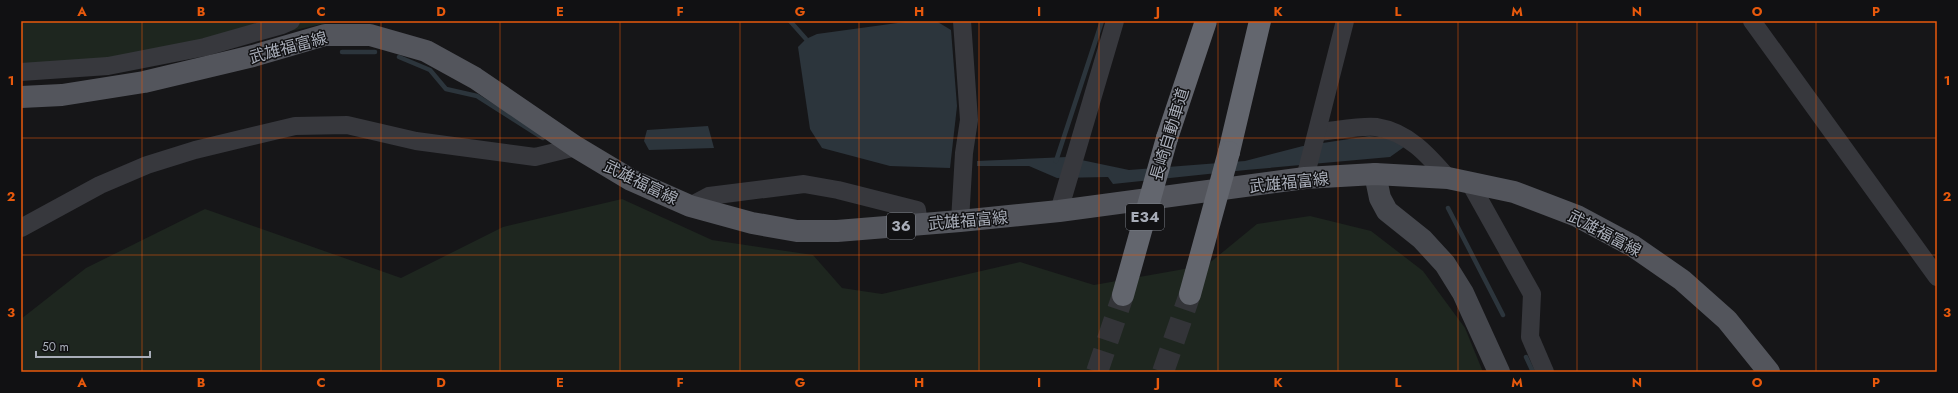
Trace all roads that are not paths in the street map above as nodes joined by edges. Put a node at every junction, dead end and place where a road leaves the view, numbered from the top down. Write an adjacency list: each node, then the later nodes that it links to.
1 (291, 21): 8 (street)
2 (962, 21): 18 (street)
3 (1115, 21): 17 (street)
4 (1346, 21): 10 (street)
5 (1752, 21): 21 (street)
6 (1205, 22): 23 (highway, 長崎自動車道 / E34, bridge)
7 (1259, 25): 22 (highway, bridge)
8 (21, 72)
9 (21, 97): 11 (main road, 武雄福富線 / 36)
10 (1316, 135): 12 (street); 14 (street)
11 (576, 147): 16 (main road, 武雄福富線 / 36); 20 (street)
12 (1306, 174): 13 (main road, 武雄福富線 / 36); 17 (main road, 武雄福富線 / 36)
13 (1375, 174): 14 (main road, 武雄福富線 / 36); 24 (street)
14 (1448, 178): 15 (main road, 武雄福富線 / 36)
15 (1470, 183): 25 (street); 26 (main road, 武雄福富線 / 36)
16 (690, 206): 19 (main road, 武雄福富線 / 36); 19 (street)
17 (1059, 211): 18 (main road, 武雄福富線 / 36)
18 (960, 221): 19 (main road, 武雄福富線 / 36)
19 (919, 224)
20 (21, 228)
21 (1937, 277)
22 (1190, 294)
23 (1123, 295)
24 (1499, 372)
25 (1545, 372)
26 (1769, 372)

